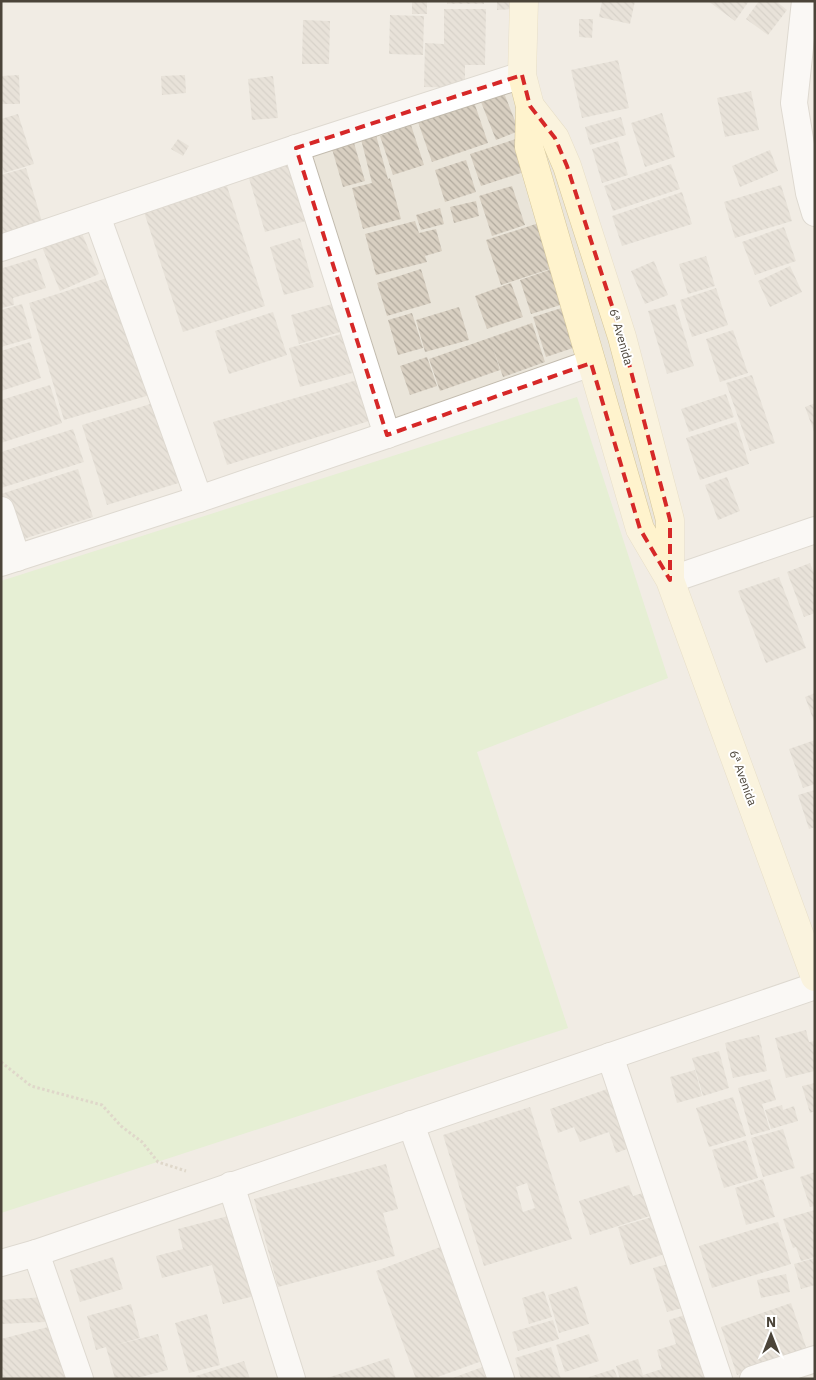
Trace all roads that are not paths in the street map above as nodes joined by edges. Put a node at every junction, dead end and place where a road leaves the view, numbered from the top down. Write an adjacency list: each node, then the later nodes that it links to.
1 (524, 1): 3 (street, 6ª Avenida)
2 (805, 1): 4 (street)
3 (522, 75): 5 (street, 6ª Avenida); 6 (street)
4 (804, 99): 7 (street)
5 (530, 106): 10 (street, 6ª Avenida); 16 (street, 6ª Avenida)
6 (296, 148): 8 (street); 11 (street)
7 (815, 213)
8 (97, 216): 9 (street); 12 (street)
9 (1, 248)
10 (591, 363): 11 (street); 16 (street, 6ª Avenida)
11 (387, 435): 12 (street)
12 (199, 499): 15 (street)
13 (1, 510): 15 (street)
14 (815, 530): 16 (street)
15 (9, 560)
16 (670, 580): 17 (street, 6ª Avenida)
17 (815, 977)
18 (815, 986): 19 (street)
19 (610, 1056): 20 (street); 28 (street)
20 (411, 1124): 21 (street); 27 (street)
21 (231, 1185): 22 (street); 26 (street)
22 (36, 1253): 23 (street); 25 (street)
23 (1, 1263)
24 (815, 1359): 29 (street)
25 (80, 1379)
26 (292, 1379)
27 (501, 1379)
28 (719, 1379)
29 (752, 1379)

